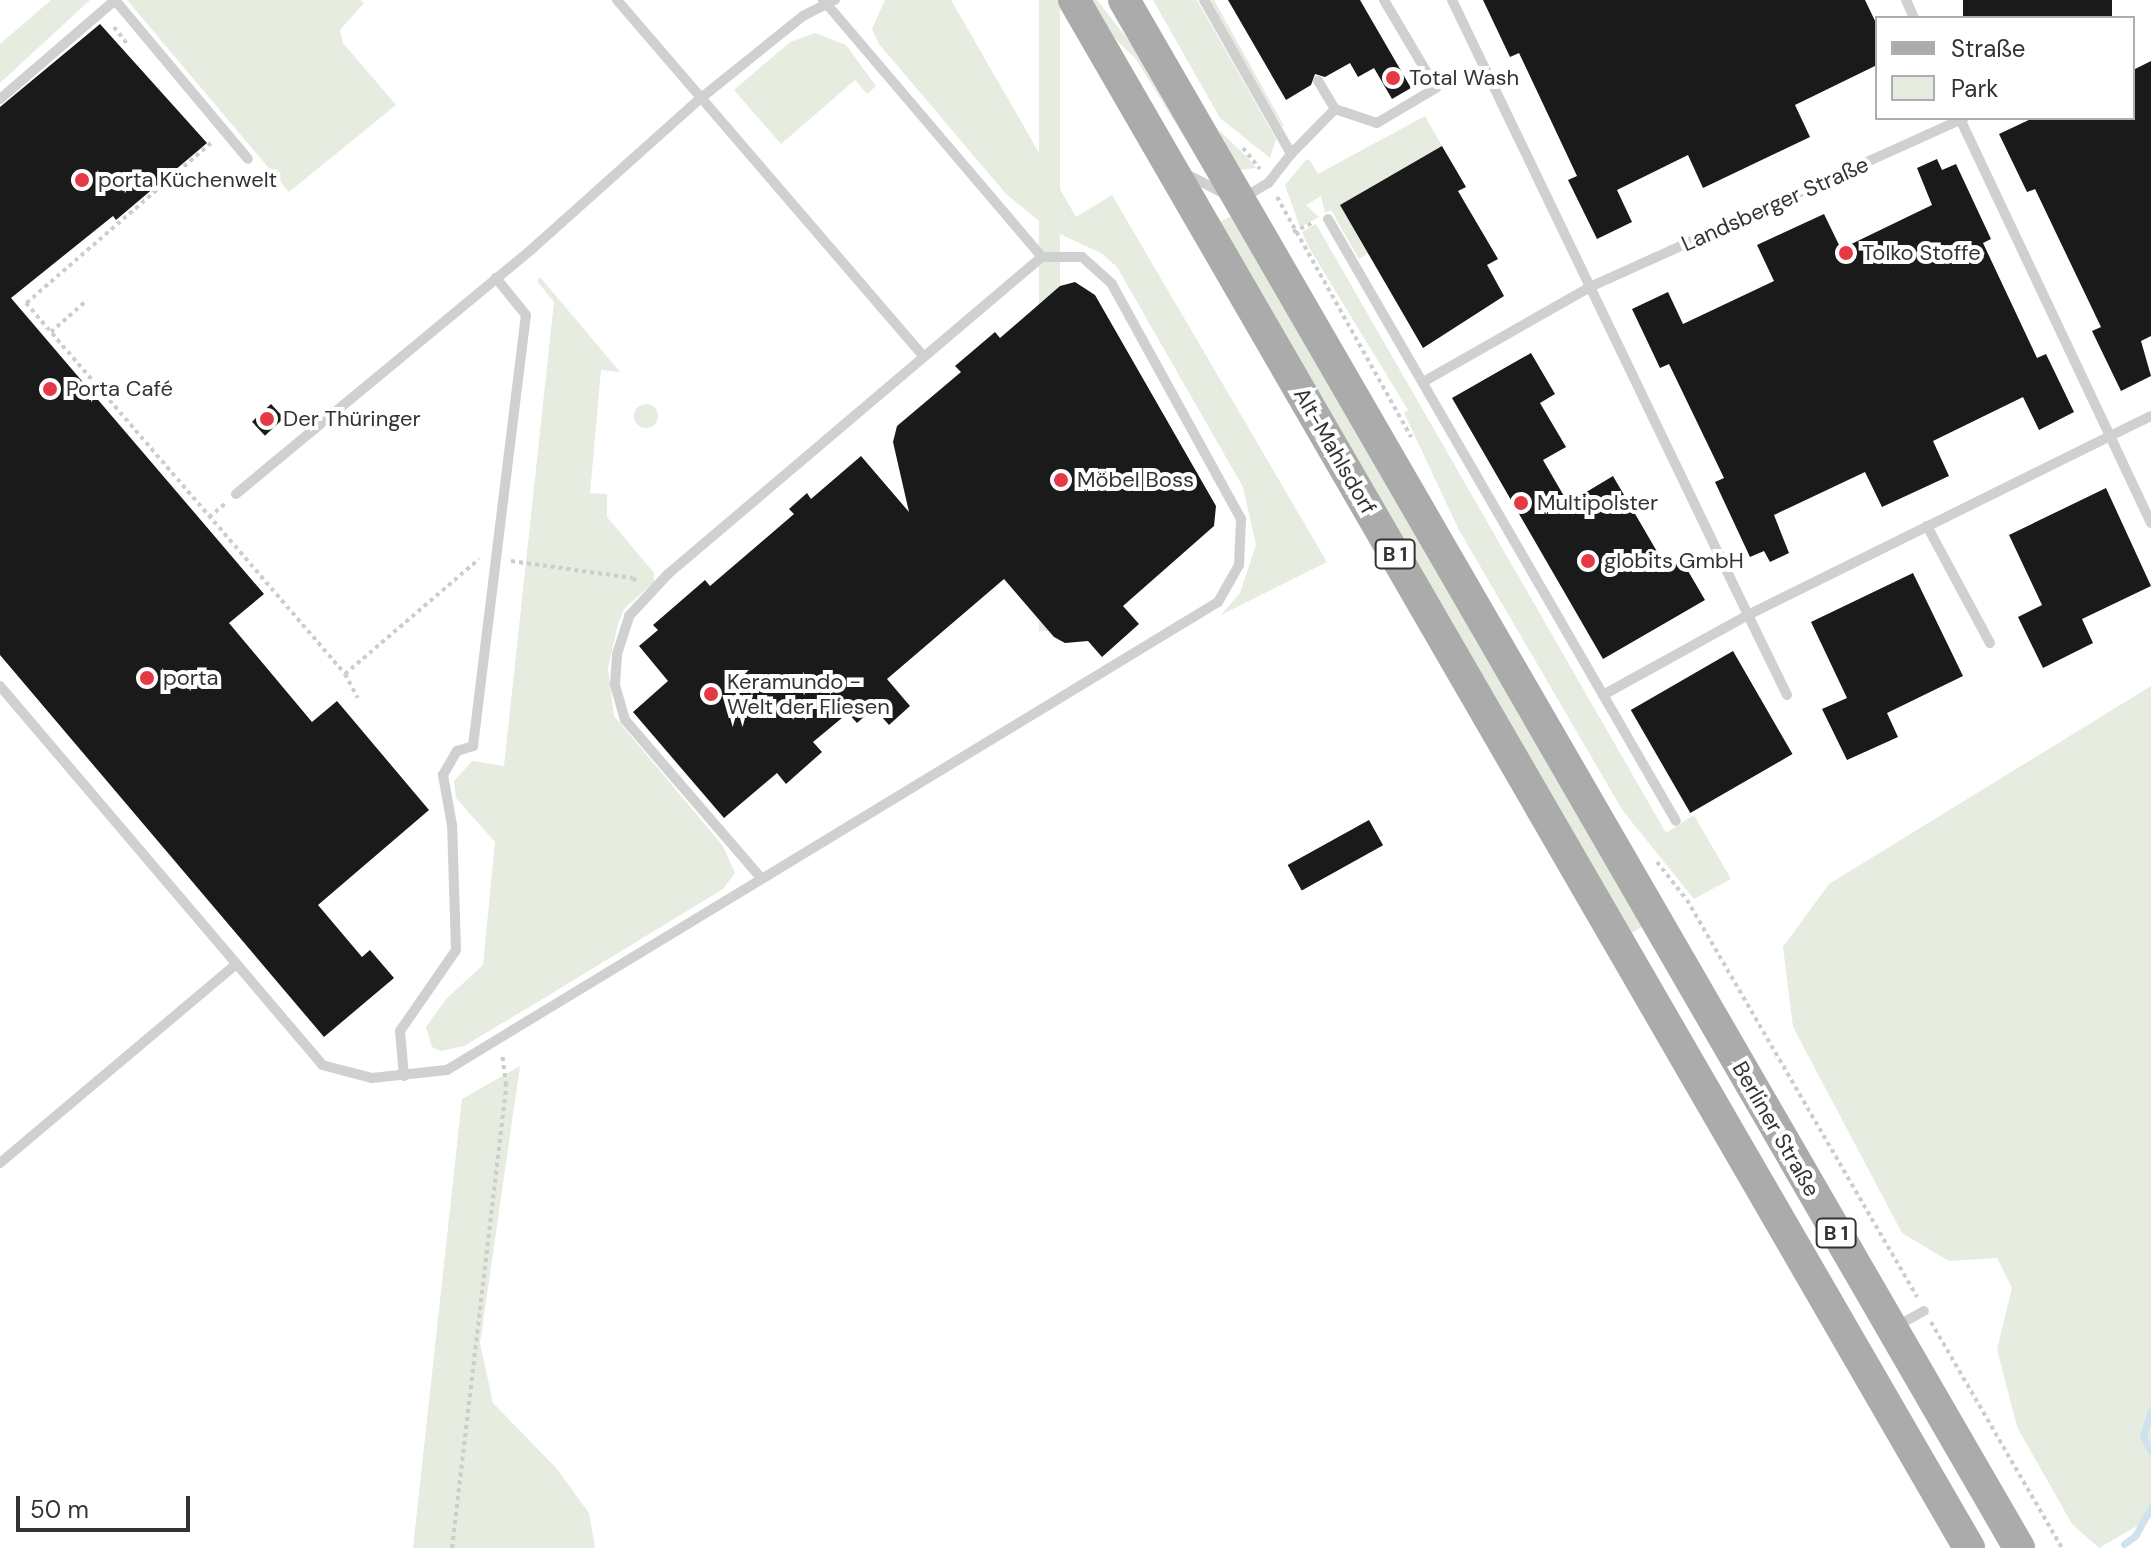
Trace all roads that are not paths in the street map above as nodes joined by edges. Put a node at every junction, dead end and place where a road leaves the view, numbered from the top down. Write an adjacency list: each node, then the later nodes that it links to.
1 (115, 0): 11 (lane); 16 (lane)
2 (617, 0): 10 (lane)
3 (1074, 0): 17 (main road, Alt-Mahlsdorf / B 1)
4 (1124, 0): 18 (main road, Alt-Mahlsdorf / B 1)
5 (1204, 0): 15 (lane)
6 (1384, 0): 12 (lane)
7 (1452, 0): 22 (lane)
8 (828, 2): 10 (lane); 20 (lane)
9 (1318, 81): 12 (lane)
10 (701, 98): 21 (lane); 23 (lane)
11 (0, 99)
12 (1335, 109): 15 (lane)
13 (1960, 120): 22 (lane, Landsberger Straße)
14 (1962, 120): 26 (lane, Landsberger Straße)
15 (1291, 154): 18 (lane)
16 (248, 159)
17 (1170, 165): 18 (lane); 38 (main road, Alt-Mahlsdorf / B 1)
18 (1240, 200): 37 (main road, Alt-Mahlsdorf / B 1)
19 (1328, 219): 24 (lane)
20 (1042, 257): 23 (lane); 36 (lane)
21 (496, 278): 27 (lane); 40 (lane)
22 (1590, 287): 24 (lane, Landsberger Straße); 30 (lane)
23 (922, 355): 36 (lane)
24 (1423, 382): 33 (lane)
25 (2151, 416): 26 (lane)
26 (2110, 436): 28 (lane, Landsberger Straße); 29 (lane)
27 (236, 494)
28 (2151, 523)
29 (1927, 526): 30 (lane); 31 (lane)
30 (1748, 615): 33 (lane); 34 (lane)
31 (1990, 643)
32 (0, 686): 39 (lane)
33 (1603, 695): 35 (lane)
34 (1787, 695)
35 (1676, 821)
36 (761, 878): 40 (lane)
37 (1654, 917): 43 (main road, Berliner Straße / B 1)
38 (1621, 943): 44 (main road, Berliner Straße / B 1)
39 (236, 964): 40 (lane); 41 (lane)
40 (404, 1076)
41 (0, 1163)
42 (1924, 1311): 43 (lane)
43 (1891, 1329): 45 (main road, Berliner Straße / B 1)
44 (1969, 1548)
45 (2019, 1548)

